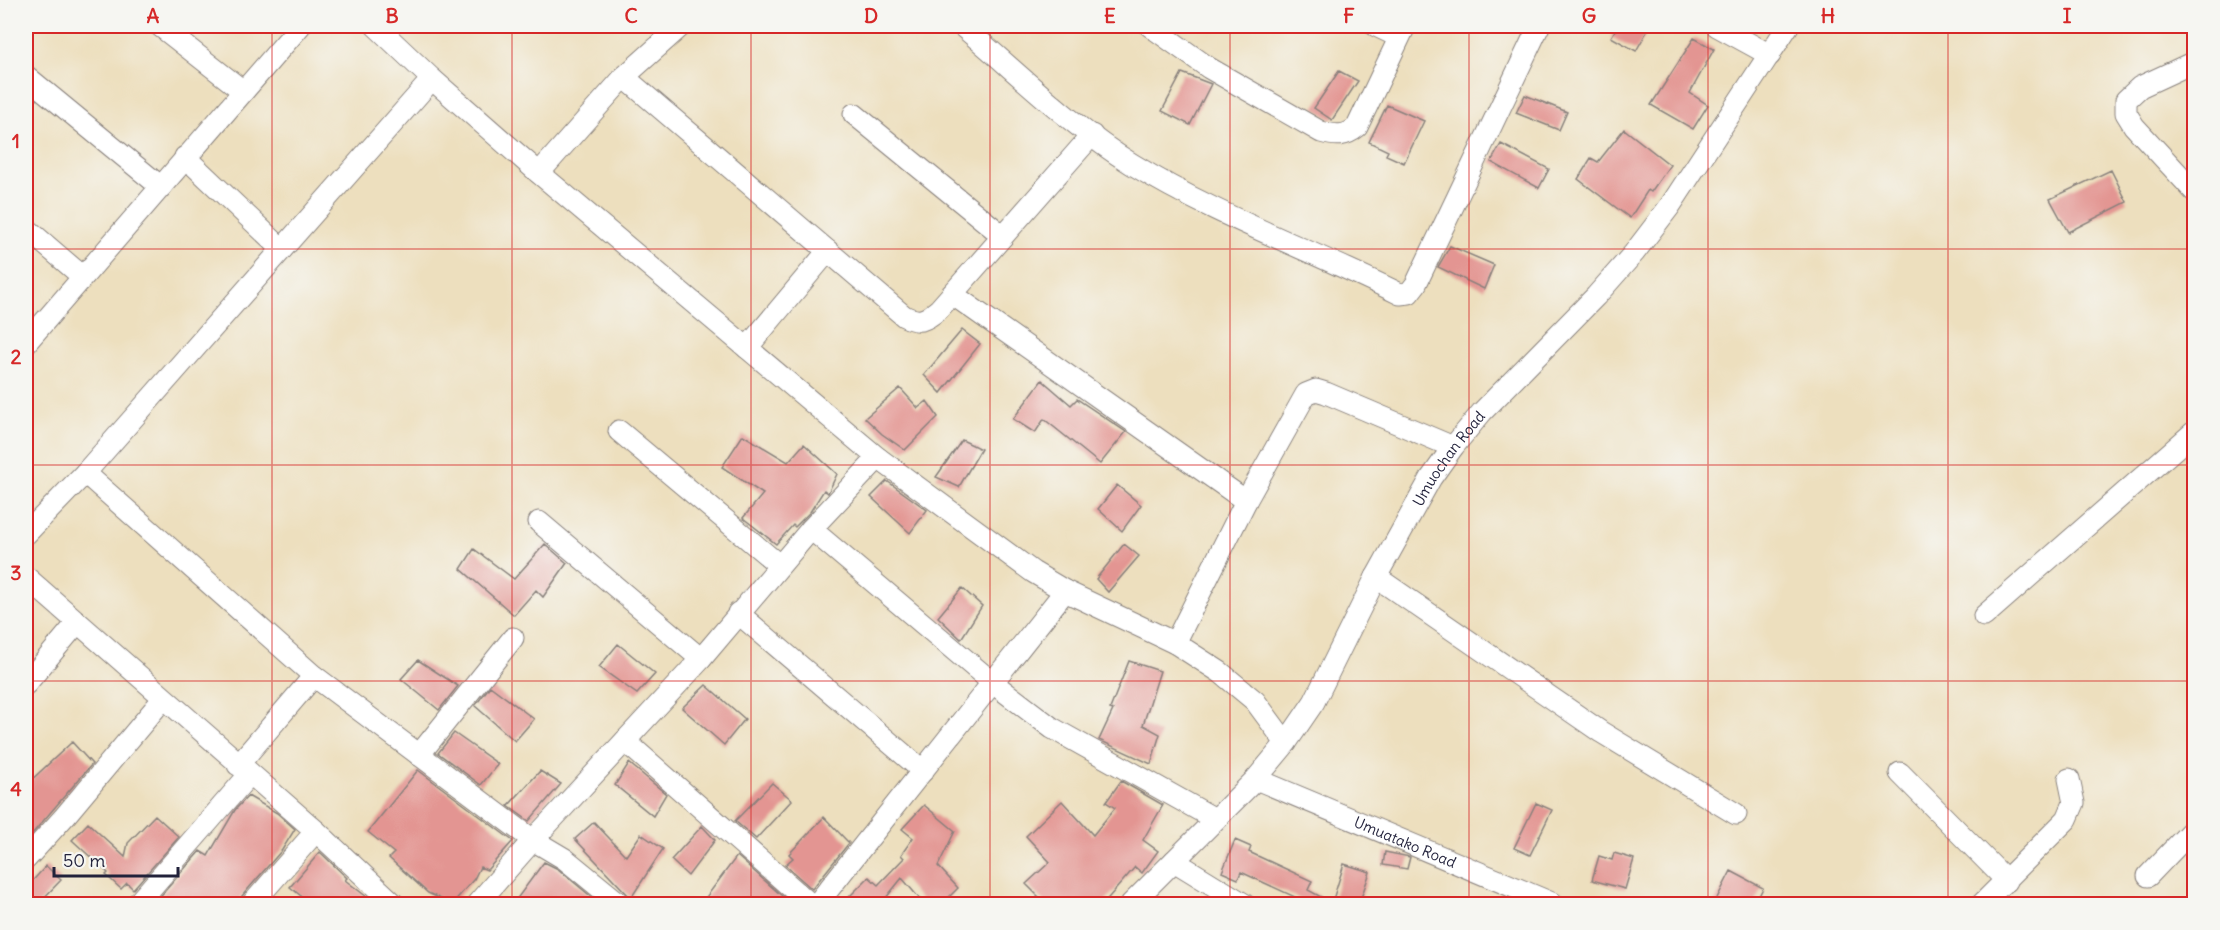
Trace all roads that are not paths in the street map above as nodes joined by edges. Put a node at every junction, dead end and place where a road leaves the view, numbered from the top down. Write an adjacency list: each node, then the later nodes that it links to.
1 (160, 26): 17 (street)
2 (300, 26): 17 (street)
3 (376, 26): 16 (street)
4 (681, 26): 15 (street)
5 (962, 26): 19 (street)
6 (1150, 26): 11 (street)
7 (1376, 26): 11 (street)
8 (1539, 26): 19 (street)
9 (1717, 26): 12 (street)
10 (1788, 26): 12 (street, Umuochan Road)
11 (1402, 31)
12 (1770, 55): 34 (street, Umuochan Road)
13 (2194, 62): 23 (street)
14 (26, 76): 22 (street)
15 (624, 78): 21 (street); 27 (street)
16 (432, 79): 21 (street); 26 (street)
17 (243, 91): 20 (street)
18 (854, 114): 25 (street)
19 (1092, 135): 25 (street)
20 (185, 158): 22 (street); 26 (street)
21 (539, 173): 31 (street)
22 (161, 187): 28 (street)
23 (2194, 190)
24 (26, 228): 28 (street)
25 (1003, 236): 29 (street)
26 (282, 249): 36 (street)
27 (828, 251): 29 (street); 31 (street)
28 (83, 277): 30 (street)
29 (952, 294): 37 (street)
30 (26, 343)
31 (747, 348): 35 (street)
32 (619, 431): 41 (street)
33 (2194, 432): 46 (street)
34 (1453, 447): 37 (street); 43 (street, Umuochan Road)
35 (878, 458): 39 (street); 44 (street)
36 (85, 473): 40 (street); 51 (street)
37 (1246, 501): 49 (street)
38 (539, 522): 50 (street)
39 (811, 529): 41 (street); 52 (street)
40 (26, 534)
41 (779, 565): 45 (street)
42 (26, 577): 47 (street)
43 (1376, 577): 56 (street, Umuochan Road); 63 (street)
44 (1065, 591): 49 (street); 52 (street)
45 (738, 613): 50 (street); 59 (street)
46 (1984, 616)
47 (77, 623): 53 (street); 54 (street)
48 (513, 638): 57 (street)
49 (1175, 643): 56 (street)
50 (701, 659): 55 (street)
51 (314, 676): 57 (street); 58 (street)
52 (993, 683): 59 (street); 64 (street)
53 (26, 684)
54 (163, 699): 58 (street); 68 (street)
55 (625, 741): 67 (street); 77 (street)
56 (1286, 742): 61 (street, Umuochan Road)
57 (419, 755): 67 (street)
58 (243, 770): 66 (street); 72 (street)
59 (923, 771): 78 (street)
60 (1900, 773): 71 (street)
61 (1256, 779): 64 (street, Umuochan Road); 81 (street, Umuatako Road)
62 (2069, 779): 71 (street)
63 (1736, 814)
64 (1215, 819): 69 (street, Umuochan Road)
65 (2194, 828): 70 (street)
66 (316, 831): 73 (street); 74 (street)
67 (533, 840): 75 (street); 76 (street)
68 (26, 859)
69 (1173, 861): 79 (street, Umuochan Road); 80 (street)
70 (2148, 876)
71 (2007, 881): 82 (street)
72 (137, 904)
73 (252, 904)
74 (394, 904)
75 (477, 904)
76 (620, 904)
77 (810, 904)
78 (817, 904)
79 (1131, 904)
80 (1244, 904)
81 (1554, 904)
82 (1982, 904)

